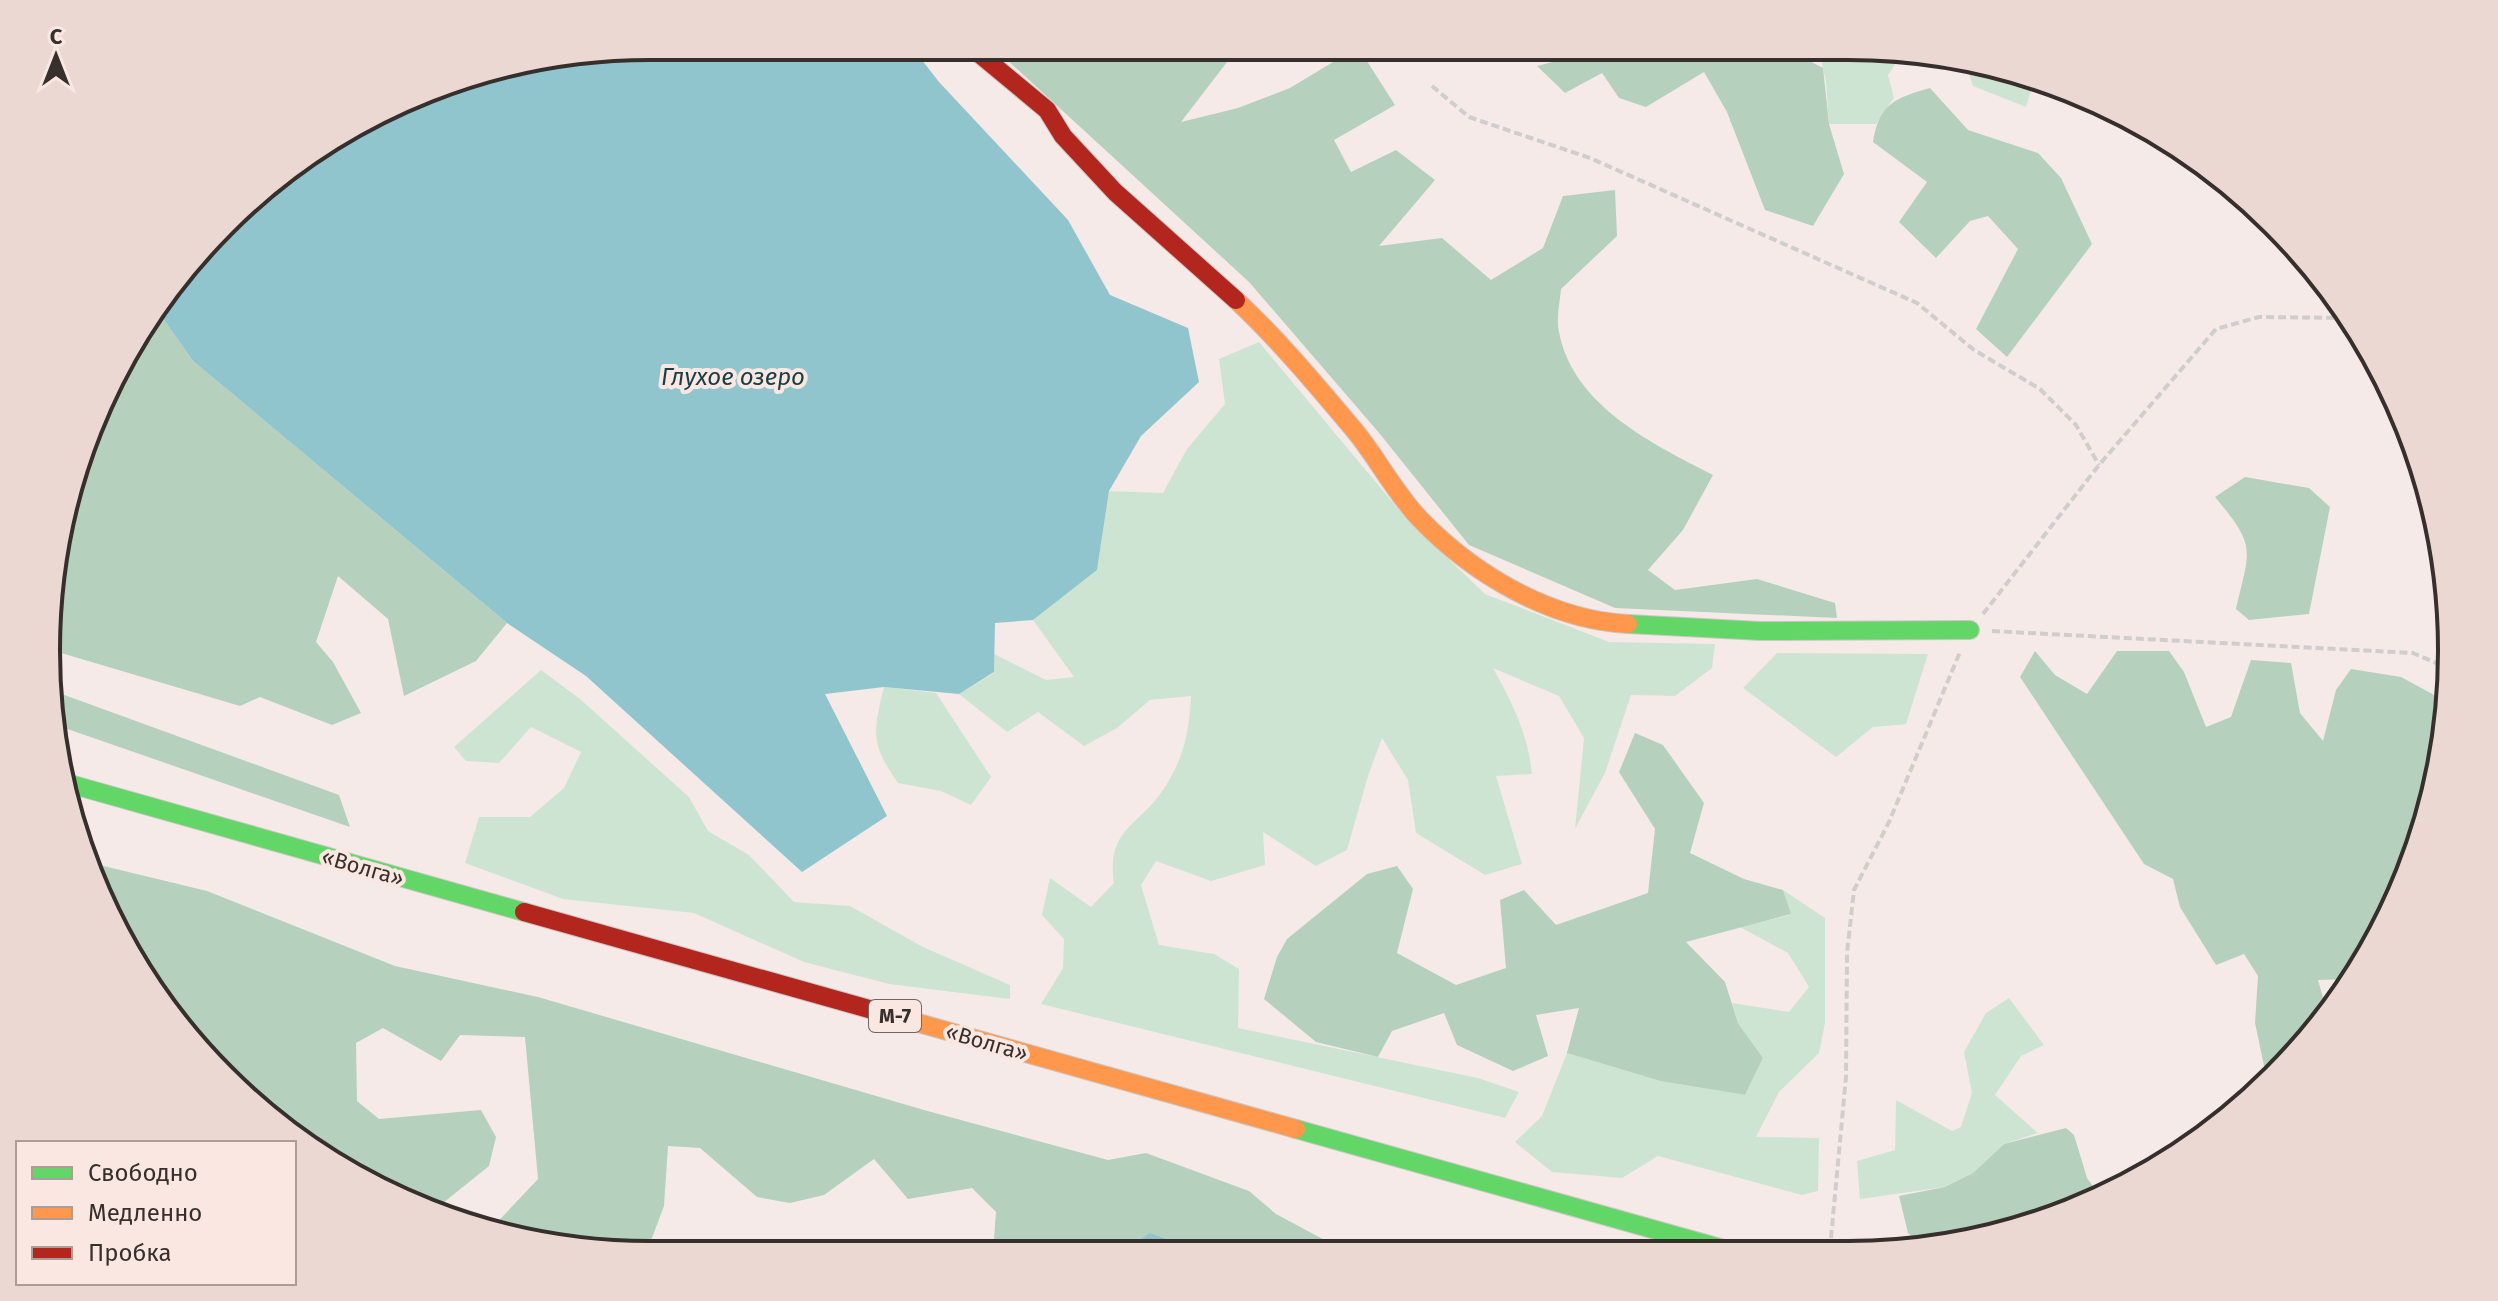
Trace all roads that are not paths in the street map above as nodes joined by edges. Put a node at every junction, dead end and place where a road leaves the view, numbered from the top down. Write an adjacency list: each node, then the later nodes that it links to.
1 (987, 60): 2 (main road)
2 (1970, 630)
3 (76, 786): 4 (main road, «Волга» / М-7)
4 (1695, 1241)

